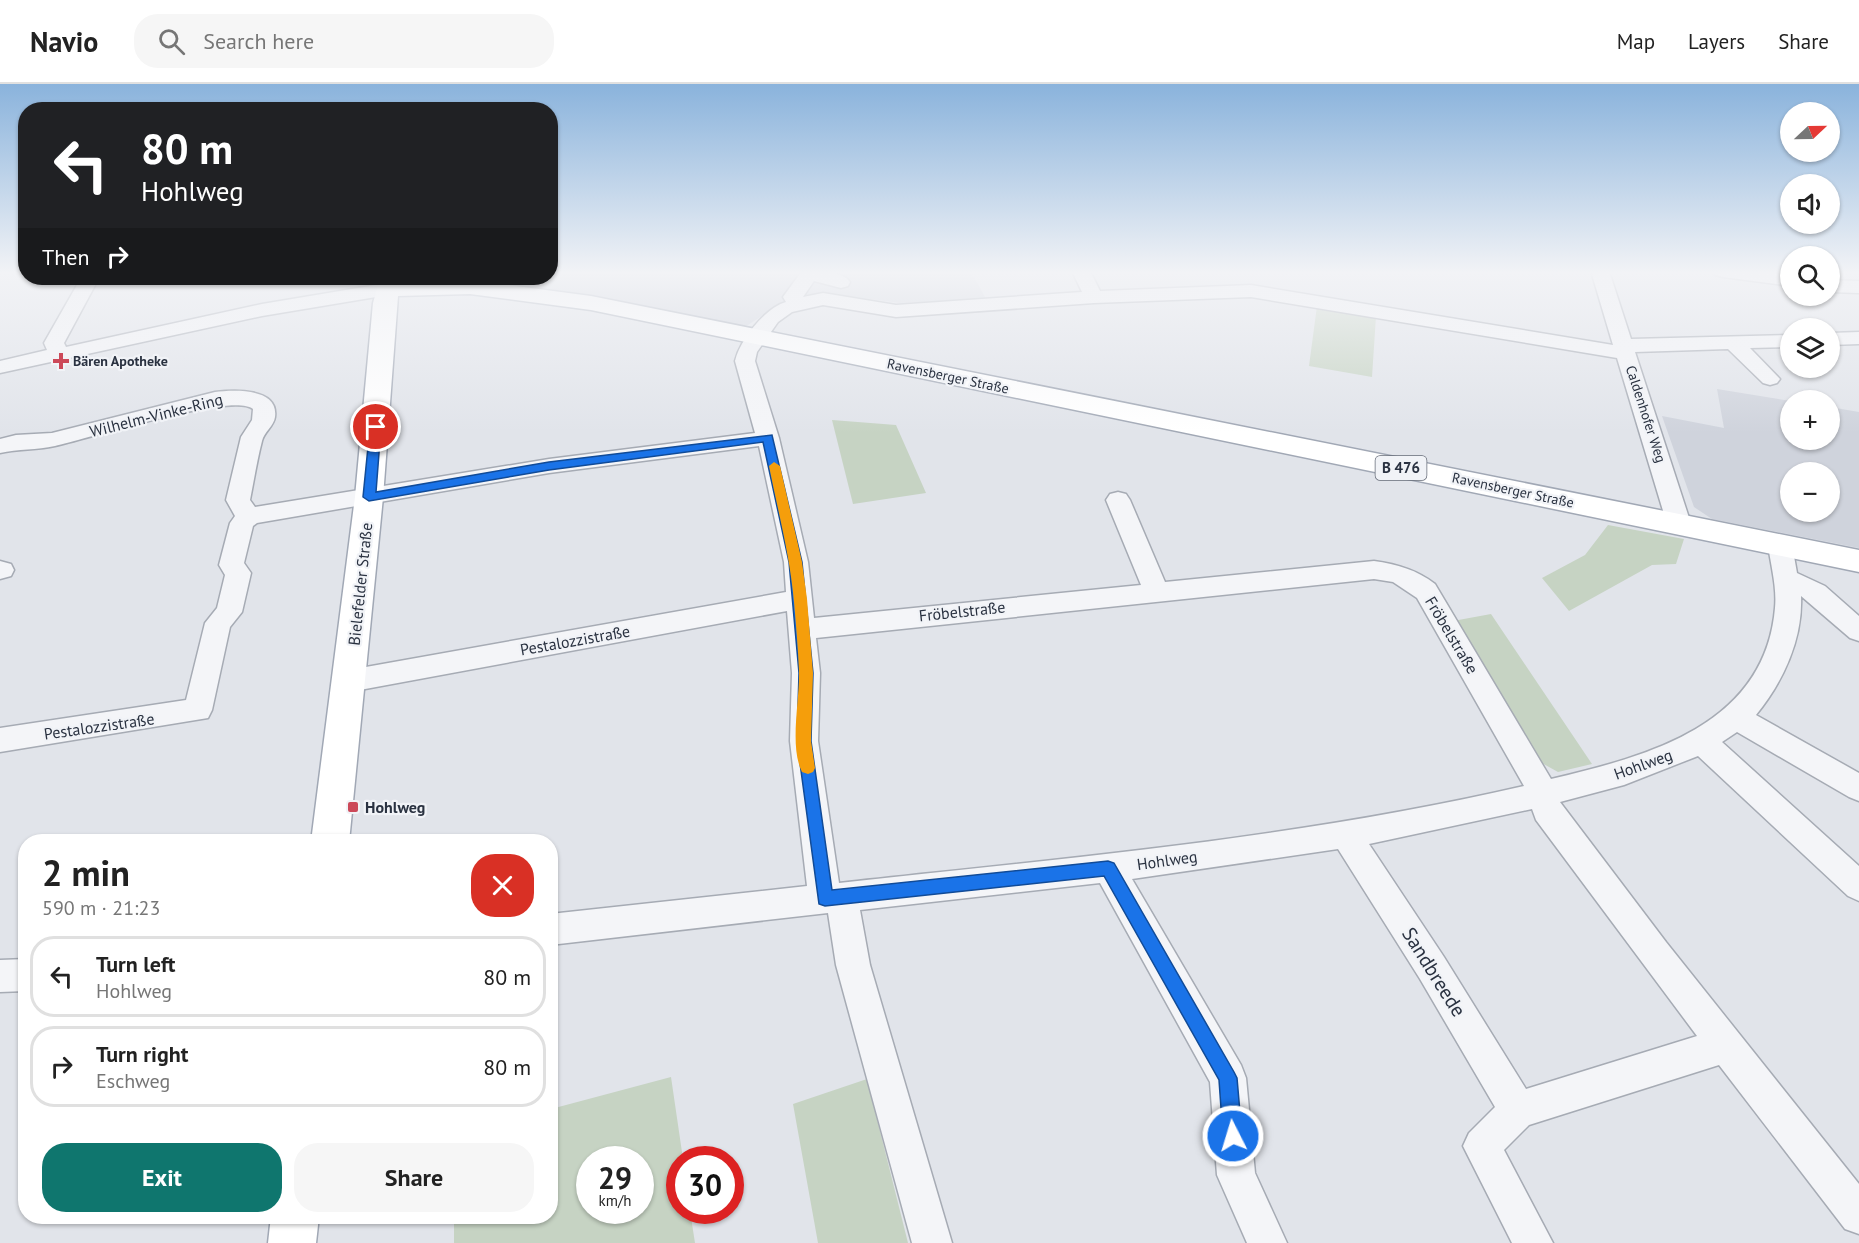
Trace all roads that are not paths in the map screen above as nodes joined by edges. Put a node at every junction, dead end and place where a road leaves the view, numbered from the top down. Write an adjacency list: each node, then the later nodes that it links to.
1 (64, 325): 14 (street)
2 (192, 325): 14 (street, Ravensberger Straße)
3 (386, 325): 19 (main road, Bielefelder Straße)
4 (696, 325): 8 (main road, Ravensberger Straße / B 476)
5 (766, 325): 8 (street)
6 (1475, 325): 13 (street)
7 (1618, 325): 13 (street, Caldenhofer Weg)
8 (757, 338): 17 (street); 22 (main road, Ravensberger Straße / B 476)
9 (1859, 338): 10 (street)
10 (1840, 339)
11 (1780, 342): 12 (street)
12 (1734, 344): 13 (street); 16 (street)
13 (1625, 348): 22 (street, Caldenhofer Weg)
14 (58, 352): 15 (street, Ravensberger Straße)
15 (0, 367)
16 (1770, 379)
17 (768, 438): 19 (street); 27 (street)
18 (0, 446): 21 (street, Wilhelm-Vinke-Ring)
19 (369, 497): 21 (street); 30 (main road, Bielefelder Straße)
20 (1118, 500): 26 (street)
21 (251, 515): 32 (street, Pestalozzistraße)
22 (1679, 524): 23 (main road, Ravensberger Straße / B 476)
23 (1780, 545): 24 (main road, Ravensberger Straße / B 476); 25 (street, Hohlweg)
24 (1859, 561)
25 (1785, 578): 29 (street); 31 (street, Hohlweg)
26 (1157, 592): 28 (street, Fröbelstraße); 35 (street, Fröbelstraße)
27 (800, 599): 28 (street); 30 (street, Pestalozzistraße)
28 (802, 629): 40 (street)
29 (1859, 631)
30 (349, 681): 36 (main road, Bielefelder Straße)
31 (1736, 717): 33 (street, Hohlweg); 34 (street)
32 (0, 740)
33 (1700, 740): 35 (street, Hohlweg); 39 (street)
34 (1859, 788)
35 (1544, 794): 37 (street, Hohlweg); 44 (street)
36 (331, 834)
37 (1346, 835): 38 (street, Hohlweg); 45 (street, Sandbreede)
38 (1108, 868): 40 (street, Hohlweg); 50 (street)
39 (1859, 886)
40 (834, 898): 41 (street, Hohlweg); 49 (street)
41 (558, 929)
42 (18, 975): 43 (street)
43 (0, 976)
44 (1726, 1045): 45 (street); 46 (street)
45 (1518, 1110): 51 (street)
46 (1859, 1215)
47 (294, 1224): 48 (main road)
48 (292, 1243)
49 (932, 1243)
50 (1267, 1243)
51 (1533, 1243)

